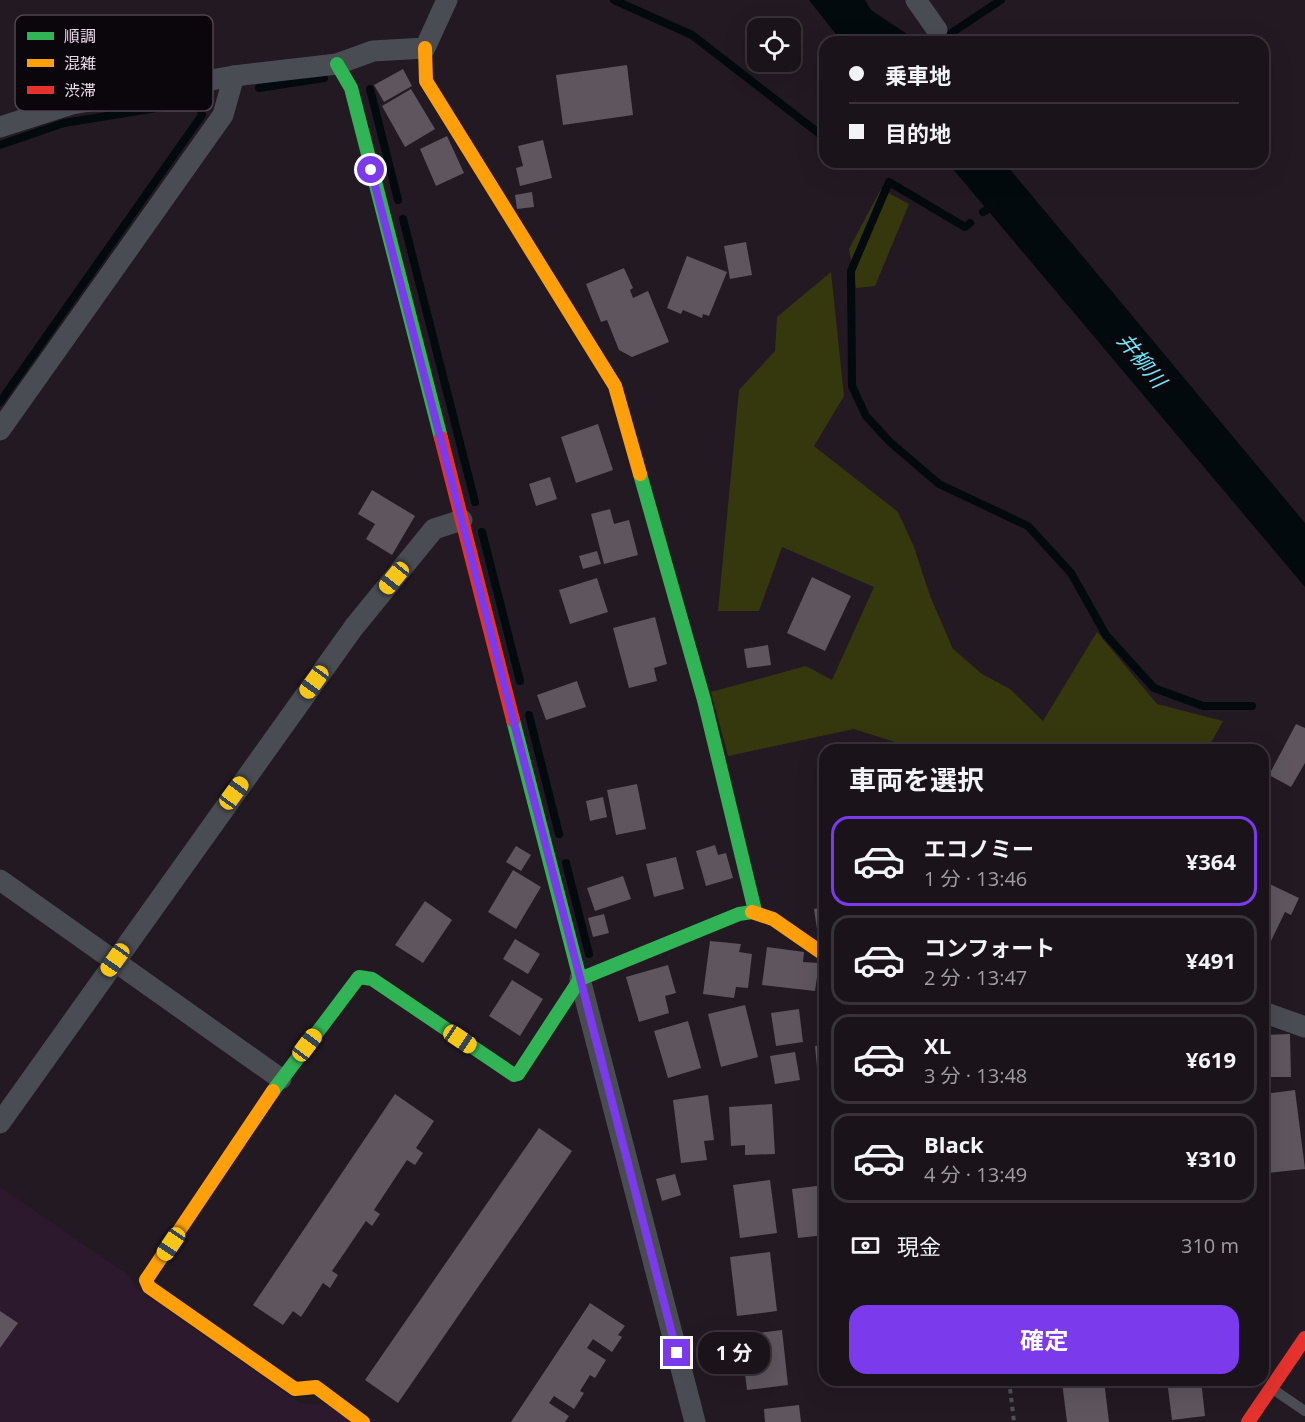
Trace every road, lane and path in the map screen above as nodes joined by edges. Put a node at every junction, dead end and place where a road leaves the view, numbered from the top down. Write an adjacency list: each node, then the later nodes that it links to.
1 (447, 0): 4 (street)
2 (916, 0): 3 (street)
3 (937, 30)
4 (425, 48): 5 (street); 13 (street)
5 (338, 64): 6 (street); 11 (street)
6 (234, 76): 7 (street); 10 (street)
7 (213, 80)
8 (52, 111): 9 (street)
9 (0, 127)
10 (0, 430)
11 (462, 520): 15 (street); 16 (street)
12 (0, 880): 15 (street)
13 (755, 911): 14 (street); 16 (street)
14 (819, 951)
15 (115, 960): 19 (street); 20 (street)
16 (580, 979): 19 (street); 26 (street)
17 (1269, 1014): 18 (street)
18 (1305, 1027)
19 (281, 1079): 25 (street)
20 (0, 1123)
21 (1305, 1338): 23 (street)
22 (1010, 1386): 27 (path)
23 (1271, 1388): 24 (lane); 28 (street)
24 (1305, 1411)
25 (363, 1422)
26 (695, 1422)
27 (1014, 1422)
28 (1248, 1422)

